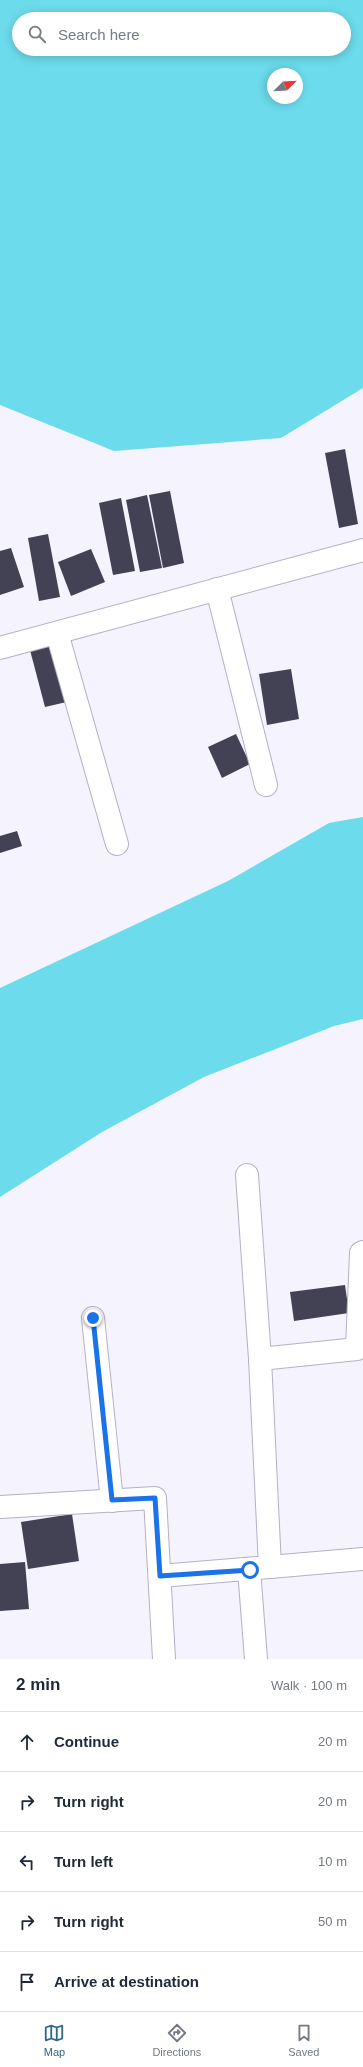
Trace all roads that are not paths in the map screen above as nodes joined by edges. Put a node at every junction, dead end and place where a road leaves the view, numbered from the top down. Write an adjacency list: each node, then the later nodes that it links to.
1 (363, 550): 2 (street)
2 (217, 589): 3 (street); 5 (street)
3 (57, 633): 4 (street); 6 (street)
4 (0, 648)
5 (266, 784)
6 (117, 844)
7 (247, 1175): 10 (street)
8 (363, 1252): 10 (street)
9 (93, 1318): 11 (street)
10 (260, 1359): 14 (street)
11 (112, 1500): 12 (street); 15 (street)
12 (0, 1507)
13 (363, 1559): 14 (street)
14 (260, 1568): 15 (street); 17 (street)
15 (160, 1576): 16 (street)
16 (164, 1659)
17 (256, 1659)

